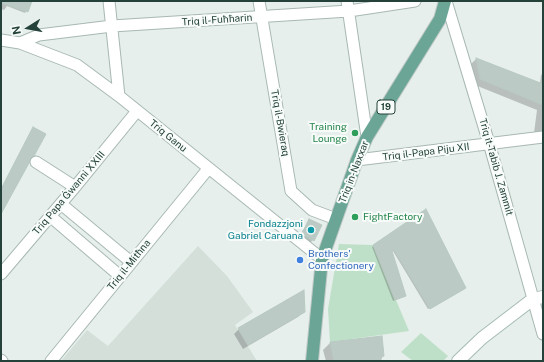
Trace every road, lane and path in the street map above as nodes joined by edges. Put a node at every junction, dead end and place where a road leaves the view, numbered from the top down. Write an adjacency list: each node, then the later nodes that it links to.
1 (109, 1): 7 (street)
2 (259, 1): 6 (street, Triq il-Bwieraq)
3 (415, 1): 5 (street, Triq il-Fuħħarin)
4 (446, 1): 12 (main road, Triq in-Naxxar / 19); 14 (street, Triq it-Tabib J. Zammit)
5 (348, 6): 6 (street, Triq il-Fuħħarin); 12 (street)
6 (262, 17): 7 (street, Triq il-Fuħħarin); 21 (street, Triq il-Bwieraq)
7 (112, 26): 9 (street, Triq il-Fuħħarin); 10 (street)
8 (1, 40): 9 (street, Triq Ganu)
9 (20, 43): 10 (street, Triq Ganu)
10 (119, 96): 11 (street, Triq Ganu)
11 (137, 111): 17 (street, Triq Ganu); 18 (street, Triq Papa Ġwanni XXIII)
12 (367, 137): 15 (main road, Triq in-Naxxar / 19)
13 (543, 137): 14 (street, Triq il-Papa Piju XII)
14 (490, 145): 15 (street, Triq il-Papa Piju XII); 26 (street, Triq it-Tabib J. Zammit)
15 (357, 160): 21 (main road, Triq in-Naxxar / 19)
16 (36, 162): 18 (street)
17 (208, 169): 22 (street, Triq Ganu); 23 (street, Triq il-Mitħna)
18 (75, 188): 19 (street, Triq Papa Ġwanni XXIII)
19 (61, 204): 20 (street, Triq Papa Ġwanni XXIII); 23 (street)
20 (50, 216): 24 (street, Triq Papa Ġwanni XXIII); 25 (street)
21 (336, 219): 22 (main road, Triq in-Naxxar / 19)
22 (322, 258): 28 (main road, Triq in-Naxxar / 19)
23 (131, 262): 25 (street, Triq il-Mitħna)
24 (1, 274)
25 (120, 276): 29 (street, Triq il-Mitħna)
26 (538, 298): 27 (street, Triq it-Tabib J. Zammit); 30 (main road)
27 (542, 327)
28 (313, 360)
29 (51, 361)
30 (458, 361)

